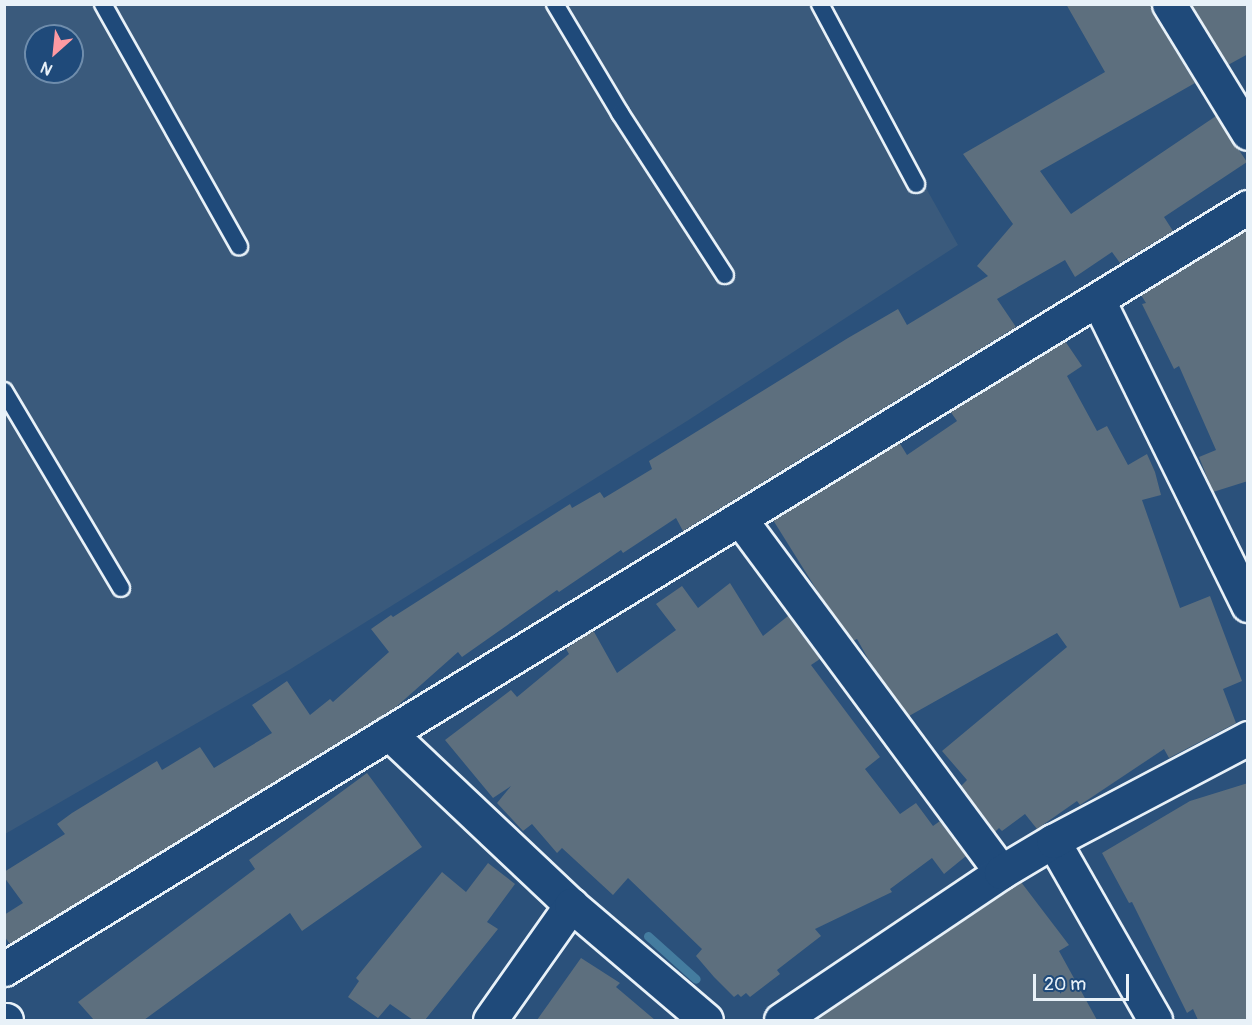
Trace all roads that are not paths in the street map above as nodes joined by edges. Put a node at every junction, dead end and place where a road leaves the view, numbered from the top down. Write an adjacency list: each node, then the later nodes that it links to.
1 (103, 4): 8 (lane)
2 (555, 4): 9 (lane)
3 (820, 4): 6 (lane)
4 (1169, 4): 5 (street)
5 (1248, 133)
6 (916, 184)
7 (1248, 207): 10 (street)
8 (239, 246)
9 (725, 274)
10 (1098, 300): 12 (street); 14 (street)
11 (4, 391): 13 (lane)
12 (740, 519): 15 (street); 18 (street)
13 (121, 588)
14 (1248, 605)
15 (389, 733): 19 (street); 20 (street)
16 (1248, 738): 17 (street)
17 (1053, 841): 18 (street); 24 (street)
18 (1001, 872): 23 (street)
19 (571, 905): 21 (street); 22 (street)
20 (4, 969)
21 (490, 1020)
22 (706, 1020)
23 (781, 1020)
24 (1155, 1020)

